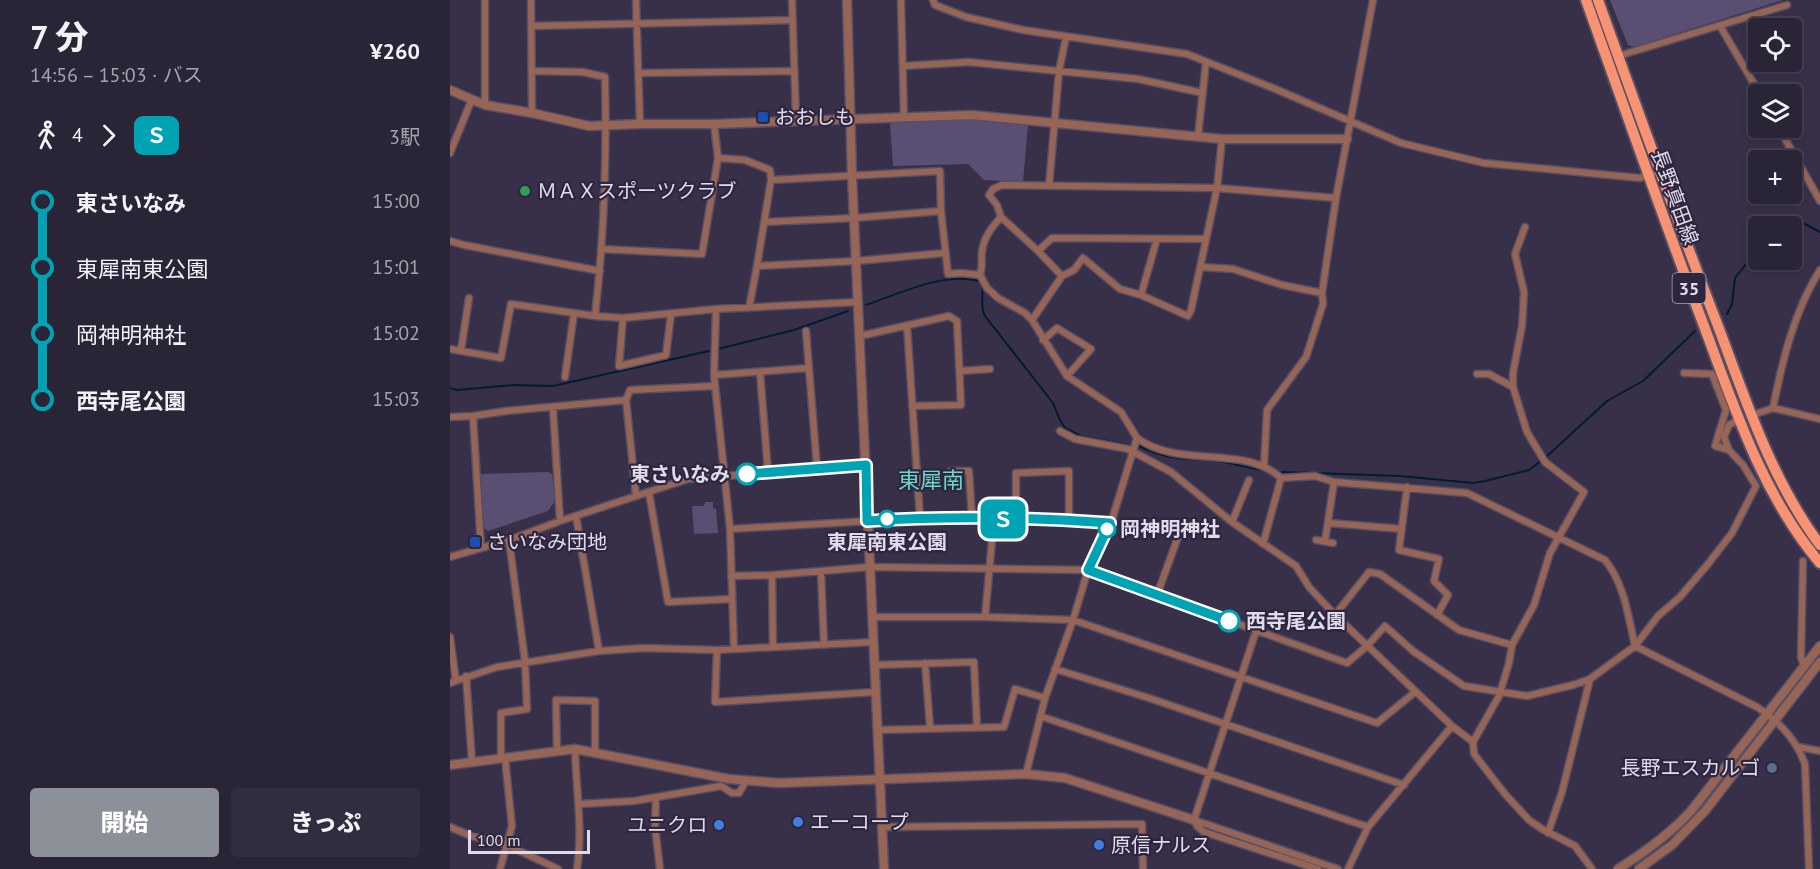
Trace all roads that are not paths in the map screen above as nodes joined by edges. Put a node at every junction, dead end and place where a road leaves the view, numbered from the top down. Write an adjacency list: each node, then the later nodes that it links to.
1 (485, 0): 28 (street)
2 (531, 0): 15 (street)
3 (636, 0): 13 (street)
4 (792, 0): 12 (street)
5 (847, 0): 31 (street)
6 (902, 0): 19 (street)
7 (933, 0): 16 (street)
8 (1373, 0): 33 (street)
9 (1586, 0): 46 (main road, 長野真田線 / 35)
10 (1598, 0): 17 (main road, 長野真田線 / 35)
11 (1787, 5): 14 (street)
12 (792, 20): 13 (street); 21 (street)
13 (637, 24): 15 (street); 23 (street)
14 (1719, 26): 17 (street); 24 (street)
15 (532, 27): 20 (street)
16 (1066, 37): 18 (street); 22 (street)
17 (1618, 56): 44 (main road, 長野真田線 / 35)
18 (1206, 62): 26 (street); 33 (street)
19 (903, 66): 22 (street); 30 (street)
20 (532, 71): 29 (street); 37 (street)
21 (794, 71): 23 (street); 32 (street)
22 (1059, 71): 26 (street); 34 (street)
23 (639, 73): 35 (street)
24 (1754, 84)
25 (450, 90): 27 (street)
26 (1203, 93): 38 (street)
27 (472, 99): 28 (street); 42 (street)
28 (485, 105): 29 (street)
29 (532, 113): 37 (street)
30 (904, 118): 31 (street); 34 (street)
31 (850, 119): 32 (street); 45 (street)
32 (796, 120): 36 (street)
33 (1350, 121): 41 (street); 46 (street)
34 (1054, 123): 38 (street); 48 (street)
35 (640, 124): 36 (street); 37 (street)
36 (714, 124): 43 (street)
37 (606, 126): 60 (street)
38 (1198, 136): 40 (street)
39 (1785, 138): 51 (street)
40 (1222, 139): 41 (street); 49 (street)
41 (1347, 139): 50 (street)
42 (450, 153)
43 (718, 158): 47 (street); 60 (street)
44 (1659, 171): 46 (street); 105 (main road, 長野真田線 / 35)
45 (852, 176): 47 (street); 52 (street); 54 (street)
46 (1647, 176): 92 (main road, 長野真田線 / 35)
47 (771, 180): 55 (street)
48 (1049, 186): 49 (street); 53 (street)
49 (1217, 188): 50 (street); 58 (street)
50 (1336, 198): 70 (street)
51 (1820, 201)
52 (941, 211): 54 (street); 62 (street)
53 (1001, 217): 61 (street); 68 (street)
54 (854, 218): 55 (street); 63 (street)
55 (764, 222): 64 (street)
56 (1526, 226): 98 (street)
57 (1157, 239): 58 (street); 61 (street); 71 (street)
58 (1206, 239): 65 (street)
59 (450, 241): 67 (street)
60 (601, 249): 67 (street)
61 (1038, 251): 69 (street)
62 (945, 253): 63 (street); 68 (street)
63 (856, 261): 64 (street); 73 (street)
64 (757, 266): 74 (street)
65 (1201, 267): 70 (street); 71 (street)
66 (1820, 270): 103 (street)
67 (600, 271): 78 (street)
68 (980, 275): 80 (street)
69 (1062, 276): 71 (street); 80 (street)
70 (1322, 292): 115 (street)
71 (1142, 295)
72 (469, 298): 86 (street)
73 (858, 302): 74 (street); 83 (street)
74 (748, 308): 75 (street)
75 (716, 309): 77 (street); 94 (street)
76 (574, 313): 78 (street); 86 (street); 96 (street)
77 (671, 314): 79 (street); 79 (street)
78 (595, 316): 79 (street)
79 (623, 318)
80 (1032, 320): 84 (street)
81 (907, 326): 83 (street); 89 (street); 100 (street)
82 (806, 331): 87 (street)
83 (860, 336): 114 (street)
84 (1043, 340): 95 (street); 95 (street)
85 (450, 349): 86 (street)
86 (461, 350)
87 (808, 368): 90 (street); 116 (street)
88 (990, 369): 89 (street)
89 (960, 371): 100 (street)
90 (760, 372): 94 (street); 118 (street)
91 (1684, 373): 92 (street)
92 (1717, 373): 102 (main road, 長野真田線 / 35)
93 (1477, 374): 98 (street)
94 (714, 375): 97 (street)
95 (1067, 376): 111 (street)
96 (565, 377)
97 (715, 386): 99 (street); 119 (street)
98 (1513, 387): 140 (street)
99 (626, 400): 101 (street); 125 (street)
100 (912, 406): 127 (street)
101 (553, 408): 104 (street); 132 (street)
102 (1730, 408): 108 (main road, 長野真田線 / 35); 110 (street)
103 (1773, 408): 105 (street); 107 (street)
104 (473, 416): 106 (street); 145 (street)
105 (1752, 416): 108 (street); 144 (main road, 長野真田線 / 35)
106 (450, 417)
107 (1820, 419)
108 (1739, 420): 110 (street); 148 (main road, 長野真田線 / 35)
109 (1060, 431): 113 (street)
110 (1722, 432): 112 (street); 112 (street)
111 (1137, 438): 113 (street); 115 (street)
112 (1729, 450): 168 (street)
113 (1132, 453): 134 (street); 135 (street)
114 (866, 465): 116 (street); 133 (street)
115 (1264, 466): 120 (street)
116 (817, 468): 118 (street)
117 (951, 471): 128 (street)
118 (768, 472): 119 (street)
119 (726, 476): 124 (street); 138 (street)
120 (1281, 478): 122 (street); 143 (street)
121 (1249, 480): 134 (street)
122 (1334, 482): 123 (street); 136 (street)
123 (1407, 487): 137 (street); 140 (street)
124 (649, 493): 125 (street); 156 (street)
125 (636, 496): 126 (street)
126 (576, 516): 132 (street); 173 (street)
127 (920, 518): 128 (street); 133 (street)
128 (972, 518): 129 (street)
129 (994, 519): 130 (street); 150 (street)
130 (1016, 519): 131 (street); 131 (street)
131 (1069, 520): 135 (street)
132 (560, 521): 141 (street)
133 (867, 521): 138 (street); 149 (street)
134 (1232, 522): 143 (street)
135 (1110, 523): 151 (street)
136 (1329, 523): 137 (street); 142 (street)
137 (1402, 529): 158 (street)
138 (730, 530): 154 (street)
139 (1178, 537): 155 (street)
140 (1560, 537): 167 (street); 168 (street)
141 (509, 540): 145 (street); 174 (street)
142 (1316, 540)
143 (1263, 544): 157 (street)
144 (1820, 544)
145 (481, 548): 146 (street)
146 (450, 557)
147 (1803, 561): 178 (street)
148 (1820, 563)
149 (870, 567): 150 (street); 152 (street); 159 (street)
150 (990, 568): 151 (street); 160 (street)
151 (1088, 570): 155 (street); 161 (street)
152 (821, 571): 153 (street); 165 (street)
153 (772, 575): 154 (street); 170 (street)
154 (731, 576): 156 (street)
155 (1157, 595): 162 (street)
156 (732, 599): 171 (street)
157 (1335, 615): 158 (street); 166 (street)
158 (1437, 615): 167 (street)
159 (872, 617): 160 (street); 164 (street)
160 (985, 617): 161 (street)
161 (1073, 620): 179 (street); 181 (street)
162 (1256, 631): 166 (street); 181 (street)
163 (450, 637): 183 (street)
164 (873, 642): 165 (street); 177 (street)
165 (824, 645): 170 (street)
166 (1367, 645): 185 (street); 186 (street)
167 (1512, 645): 186 (street)
168 (1635, 646): 182 (street); 188 (street)
169 (1820, 646): 178 (street)
170 (773, 647): 171 (street)
171 (734, 649): 172 (street)
172 (717, 650): 173 (street); 184 (street)
173 (599, 651): 174 (street)
174 (525, 661): 180 (street); 202 (street)
175 (1820, 662): 190 (street)
176 (925, 663): 177 (street); 193 (street); 194 (street)
177 (874, 665): 184 (street)
178 (1804, 666): 188 (street)
179 (1055, 669): 187 (street); 191 (street)
180 (466, 676): 183 (street); 203 (street)
181 (1241, 677): 185 (street); 191 (street)
182 (1590, 679): 186 (street); 216 (street)
183 (453, 682)
184 (876, 692): 195 (street)
185 (1415, 692): 192 (street)
186 (1500, 692): 196 (street)
187 (1045, 698): 189 (street); 193 (street)
188 (1767, 713): 190 (street); 228 (street)
189 (1040, 716): 205 (street); 206 (street)
190 (1775, 720): 197 (street); 229 (street)
191 (1226, 725): 205 (street); 209 (street)
192 (1452, 726): 196 (street); 209 (street)
193 (977, 727): 194 (street)
194 (930, 728): 195 (street)
195 (878, 730): 207 (street)
196 (1473, 742): 216 (street)
197 (1799, 747): 200 (street); 230 (street)
198 (575, 749): 199 (street); 201 (street); 211 (street)
199 (557, 750): 201 (street); 202 (street)
200 (1820, 751)
201 (595, 753): 208 (street)
202 (503, 759): 203 (street); 217 (street)
203 (472, 762): 204 (street)
204 (450, 765)
205 (1210, 773): 212 (street); 215 (street)
206 (1026, 774): 207 (street); 212 (street)
207 (880, 779): 208 (street); 214 (street)
208 (746, 781): 210 (street)
209 (1404, 785): 215 (street)
210 (656, 798): 211 (street); 221 (street)
211 (579, 804): 220 (street)
212 (1194, 820): 224 (street); 225 (street)
213 (450, 827): 217 (street)
214 (882, 827): 222 (street); 223 (street)
215 (1368, 827): 226 (street)
216 (1548, 833): 227 (street)
217 (507, 845): 218 (street); 219 (street)
218 (500, 869)
219 (558, 869)
220 (577, 869)
221 (660, 869)
222 (884, 869)
223 (1143, 869)
224 (1318, 869)
225 (1338, 869)
226 (1347, 869)
227 (1592, 869)
228 (1618, 869)
229 (1639, 869)
230 (1809, 869)

